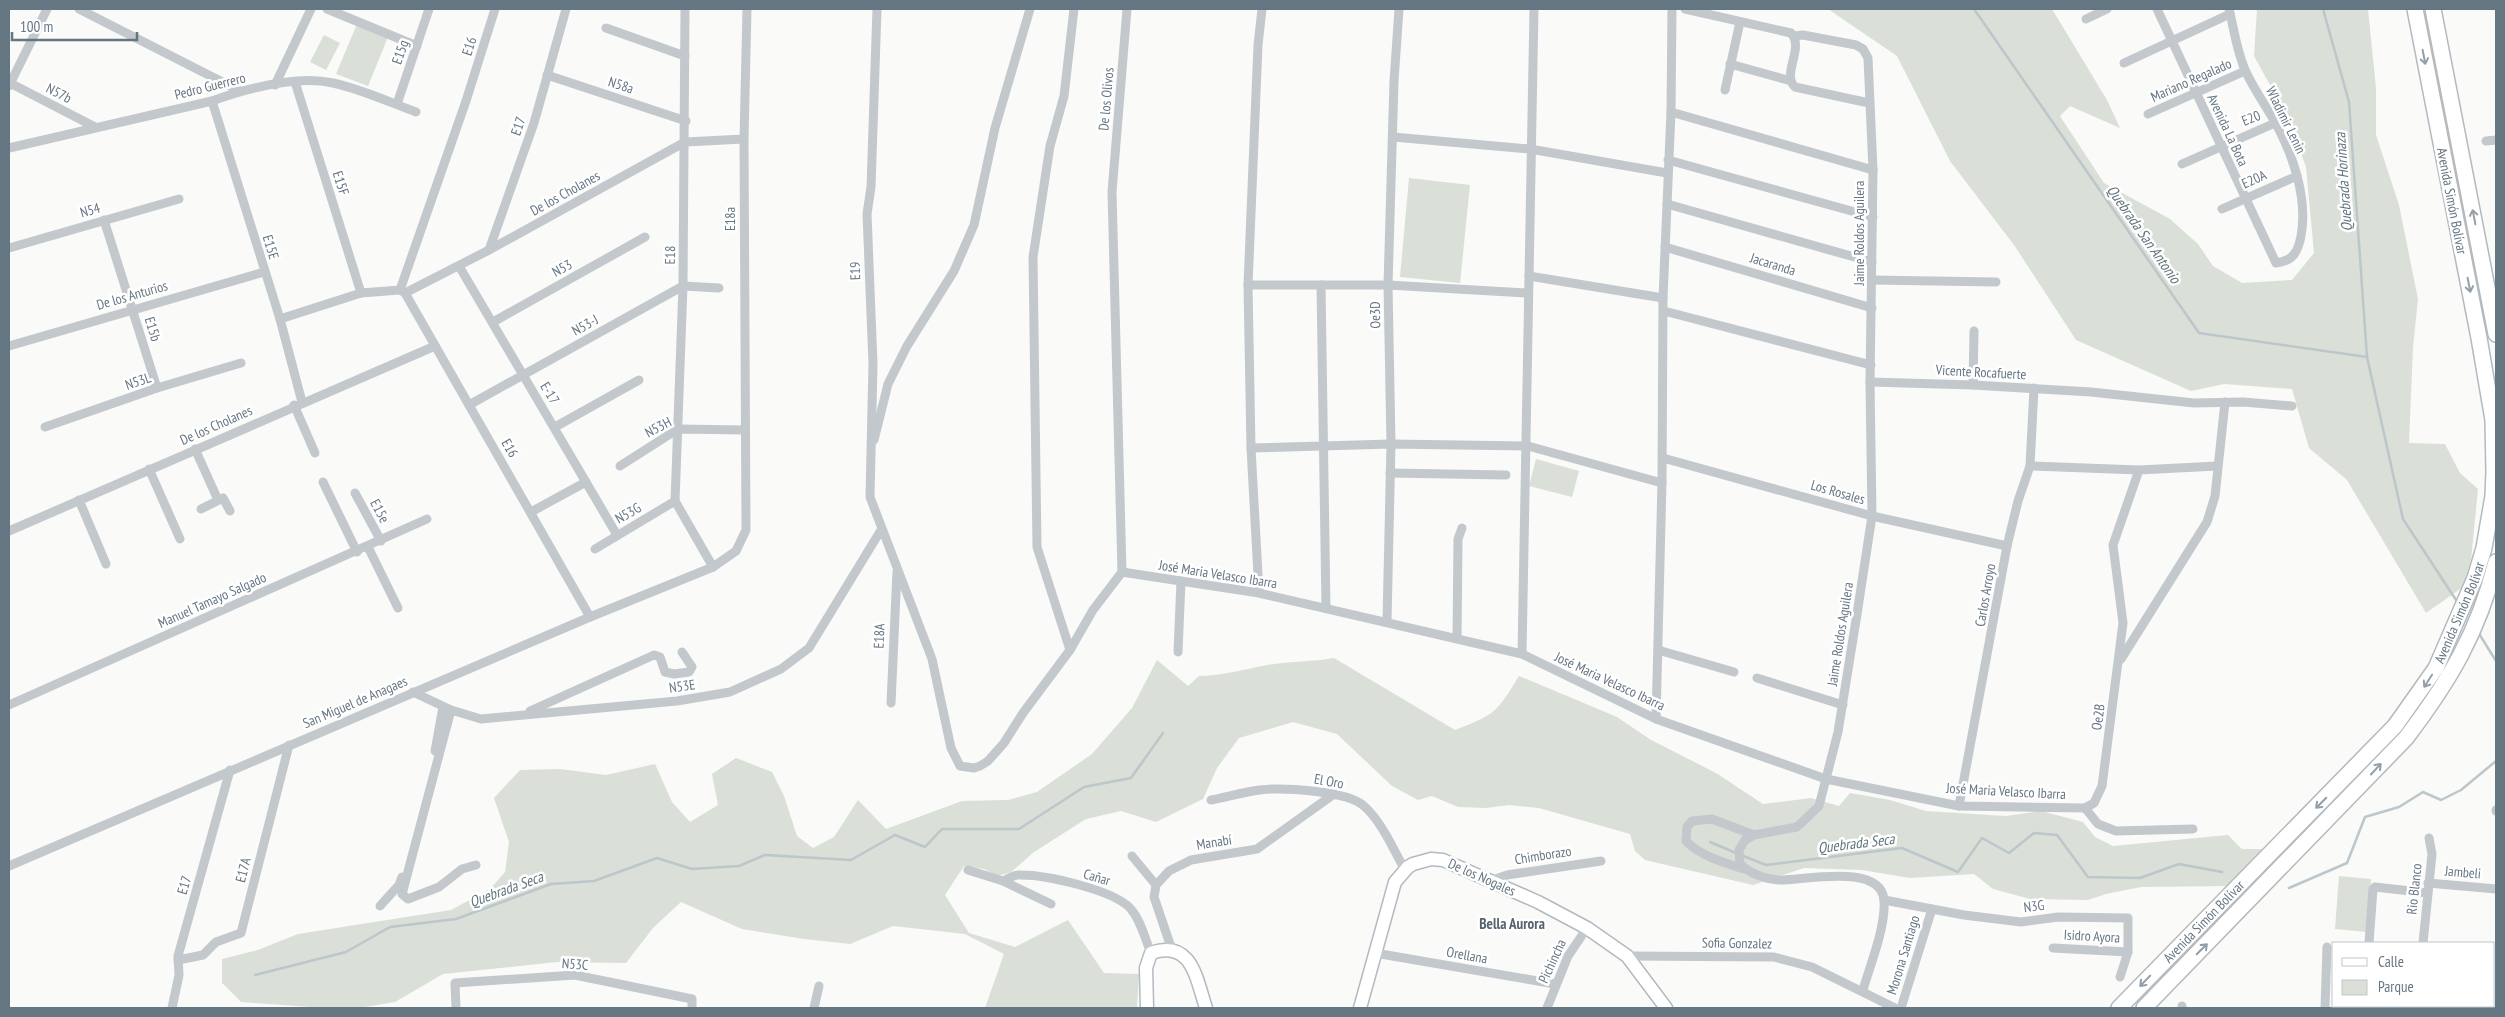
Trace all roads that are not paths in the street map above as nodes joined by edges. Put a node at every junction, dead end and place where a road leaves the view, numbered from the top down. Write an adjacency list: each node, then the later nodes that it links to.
1 (47, 9): 37 (street)
2 (79, 9): 40 (street)
3 (311, 9): 38 (street)
4 (330, 9): 29 (street)
5 (429, 9): 29 (street, E15g)
6 (495, 9): 86 (street, E16)
7 (566, 9): 34 (street, E17)
8 (685, 9): 30 (street, E18)
9 (747, 9): 52 (street, E18a)
10 (877, 9): 121 (street, E19)
11 (1030, 9): 121 (street)
12 (1074, 9): 165 (street)
13 (1127, 9): 157 (street, De los Olivos)
14 (1262, 9): 81 (street)
15 (1399, 9): 51 (street, Oe3D)
16 (1534, 9): 58 (street)
17 (1672, 9): 46 (street)
18 (1685, 9): 25 (street)
19 (2107, 9): 24 (street)
20 (2157, 9): 28 (street, Avenida La Bota)
21 (2415, 9): 233 (highway, Avenida Simón Bolívar, one-way to 233)
22 (2433, 9): 96 (highway, Avenida Simón Bolívar, one-way to 22)
23 (2230, 12): 28 (street); 33 (street, Wladimir Lenin)
24 (2086, 18)
25 (1740, 22): 27 (street); 32 (street)
26 (606, 28): 30 (street)
27 (1794, 36): 35 (street); 43 (street, Jaime Roldos Aguilera)
28 (2173, 42): 31 (street); 41 (street, Avenida La Bota)
29 (417, 46): 44 (street, E15g)
30 (685, 56): 48 (street, E18)
31 (2124, 63)
32 (1730, 64): 35 (street); 39 (street)
33 (2245, 71): 41 (street, Mariano Regalado); 49 (street, Wladimir Lenin)
34 (547, 75): 48 (street, N58a); 73 (street, E17)
35 (1791, 81): 43 (street)
36 (295, 82): 38 (street, Pedro Guerrero); 44 (street, Pedro Guerrero); 87 (street, E15F)
37 (9, 84): 50 (street, N57b)
38 (275, 85): 40 (street, Pedro Guerrero)
39 (1725, 90)
40 (240, 91): 42 (street, Pedro Guerrero)
41 (2196, 92): 47 (street, Mariano Regalado); 56 (street, Avenida La Bota)
42 (212, 101): 50 (street, Pedro Guerrero); 77 (street, E15E)
43 (1869, 103): 61 (street, Jaime Roldos Aguilera)
44 (397, 104): 45 (street, Pedro Guerrero)
45 (416, 112)
46 (1671, 112): 59 (street); 61 (street)
47 (2148, 114)
48 (686, 121): 55 (street, E18)
49 (2275, 123): 56 (street, E20); 63 (street, Wladimir Lenin)
50 (95, 127): 57 (street, Pedro Guerrero)
51 (1393, 137): 58 (street); 83 (street, Oe3D)
52 (744, 139): 55 (street, De los Cholanes); 114 (street, E18a)
53 (2496, 140): 54 (street)
54 (2486, 141)
55 (685, 142): 73 (street, De los Cholanes); 84 (street, E18)
56 (2220, 146): 60 (street, E20); 64 (street, Avenida La Bota)
57 (9, 148)
58 (1530, 149): 62 (street); 78 (street)
59 (1668, 160): 62 (street); 68 (street)
60 (2182, 164)
61 (1873, 170): 68 (street, Jaime Roldos Aguilera)
62 (1668, 172): 66 (street)
63 (2297, 176): 64 (street, E20A); 75 (street, Wladimir Lenin)
64 (2244, 198): 67 (street, E20A); 75 (street, Avenida La Bota)
65 (178, 199): 69 (street, N54)
66 (1667, 204): 71 (street); 74 (street)
67 (2222, 209)
68 (1873, 217): 74 (street, Jaime Roldos Aguilera)
69 (104, 220): 72 (street, N54); 91 (street, E15b)
70 (645, 237): 94 (street, N53)
71 (1665, 247): 89 (street); 90 (street, Jacaranda)
72 (9, 248)
73 (489, 250): 76 (street, De los Cholanes)
74 (1872, 262): 79 (street, Jaime Roldos Aguilera)
75 (2276, 263)
76 (459, 266): 86 (street, De los Cholanes); 94 (street, E-17)
77 (264, 272): 91 (street, De los Anturios); 93 (street, E15E)
78 (1530, 276): 88 (street); 89 (street)
79 (1872, 280): 80 (street); 90 (street, Jaime Roldos Aguilera)
80 (1996, 282)
81 (1248, 285): 82 (street); 118 (street)
82 (1321, 285): 83 (street); 117 (street)
83 (1388, 285): 88 (street); 115 (street, Oe3D)
84 (683, 286): 85 (street); 101 (street, N53-J); 113 (street, E18)
85 (720, 288)
86 (403, 292): 87 (street); 98 (street, E16)
87 (362, 293): 93 (street)
88 (1528, 293): 116 (street)
89 (1663, 298): 92 (street)
90 (1872, 308): 100 (street, Jaime Roldos Aguilera)
91 (132, 309): 97 (street, De los Anturios); 105 (street, E15b)
92 (1664, 312): 100 (street); 122 (street)
93 (280, 319): 108 (street, E15E)
94 (493, 322): 101 (street, E-17)
95 (1974, 330): 104 (street)
96 (2496, 334)
97 (9, 346)
98 (435, 346): 108 (street, De los Cholanes); 109 (street, E16)
99 (241, 364): 105 (street, N53L)
100 (1871, 365): 103 (street, Jaime Roldos Aguilera)
101 (523, 375): 109 (street, N53-J); 112 (street, E-17)
102 (639, 380): 112 (street)
103 (1870, 382): 104 (street, Vicente Rocafuerte); 140 (street, Jaime Roldos Aguilera)
104 (1973, 384): 106 (street, Vicente Rocafuerte)
105 (157, 388): 111 (street, N53L)
106 (2034, 388): 107 (street, Vicente Rocafuerte); 124 (street, Carlos Arroyo)
107 (2225, 402): 110 (street, Vicente Rocafuerte); 125 (street)
108 (298, 404): 119 (street, De los Cholanes); 120 (street, E15E)
109 (469, 405): 139 (street, E16)
110 (2292, 406)
111 (45, 427)
112 (555, 427): 131 (street, E-17)
113 (678, 429): 114 (street, N53H); 123 (street, N53H); 136 (street, E18)
114 (745, 430): 155 (street, E18a)
115 (1391, 444): 116 (street); 117 (street); 128 (street, Oe3D)
116 (1528, 446): 132 (street); 169 (street)
117 (1324, 447): 118 (street); 161 (street)
118 (1251, 448): 159 (street)
119 (195, 449): 126 (street, De los Cholanes); 135 (street)
120 (315, 453)
121 (869, 457): 145 (street, E19)
122 (1662, 458): 132 (street); 140 (street, Los Rosales)
123 (620, 466)
124 (2030, 466): 127 (street); 149 (street, Carlos Arroyo)
125 (2217, 466): 127 (street); 170 (street)
126 (149, 469): 134 (street, De los Cholanes); 147 (street)
127 (2139, 470): 170 (street, Oe2B)
128 (1390, 473): 129 (street); 163 (street, Oe3D)
129 (1506, 475)
130 (323, 482): 152 (street)
131 (586, 482): 139 (street); 146 (street, E-17)
132 (1662, 483): 166 (street)
133 (355, 493): 148 (street, E15e)
134 (79, 500): 144 (street, De los Cholanes); 154 (street)
135 (218, 500): 137 (street); 138 (street)
136 (675, 501): 146 (street, N53G); 155 (street)
137 (201, 509)
138 (230, 510)
139 (531, 512): 162 (street, E16)
140 (1872, 516): 149 (street, Los Rosales); 175 (street, Jaime Roldos Aguilera)
141 (9, 520): 144 (street)
142 (427, 520): 148 (street, Manuel Tamayo Salgado)
143 (1462, 528): 164 (street)
144 (10, 530)
145 (881, 530): 156 (street, E19); 178 (street, N53E)
146 (617, 535): 151 (street, N53G)
147 (180, 539)
148 (381, 541): 150 (street, Manuel Tamayo Salgado)
149 (2007, 546): 185 (street, Carlos Arroyo)
150 (368, 547): 152 (street, Manuel Tamayo Salgado); 160 (street)
151 (595, 549)
152 (357, 552): 176 (street, Manuel Tamayo Salgado)
153 (2496, 562): 234 (highway, Avenida Simón Bolívar, one-way to 153)
154 (106, 564)
155 (713, 567): 162 (street, San Miguel de Anagaes)
156 (897, 570): 165 (street, E19); 174 (street, E18A)
157 (1122, 572): 158 (street, José Maria Velasco Ibarra); 165 (street)
158 (1180, 581): 159 (street, José Maria Velasco Ibarra); 168 (street)
159 (1259, 594): 161 (street, José Maria Velasco Ibarra)
160 (398, 608)
161 (1326, 608): 163 (street, José Maria Velasco Ibarra)
162 (590, 617): 173 (street, San Miguel de Anagaes)
163 (1387, 621): 164 (street, José Maria Velasco Ibarra)
164 (1457, 638): 169 (street, José Maria Velasco Ibarra)
165 (1070, 650)
166 (1658, 650): 171 (street); 179 (street)
167 (682, 652): 178 (street)
168 (1178, 652)
169 (1522, 654): 179 (street, José Maria Velasco Ibarra)
170 (2119, 661): 186 (street, Oe2B)
171 (1734, 672)
172 (1757, 678): 175 (street)
173 (413, 692): 177 (street, N53E); 180 (street, San Miguel de Anagaes)
174 (891, 703)
175 (1842, 705): 182 (street, Jaime Roldos Aguilera)
176 (9, 706)
177 (447, 708): 178 (street, N53E); 192 (street); 205 (street)
178 (521, 715)
179 (1656, 719): 182 (street, José Maria Velasco Ibarra)
180 (289, 745): 181 (street, San Miguel de Anagaes); 217 (street, E17A)
181 (230, 770): 193 (street, San Miguel de Anagaes); 217 (street, E17)
182 (1826, 779): 185 (street, José Maria Velasco Ibarra); 188 (street, Jaime Roldos Aguilera)
183 (1334, 794): 184 (street, El Oro); 195 (street, El Oro); 200 (street, Manabí)
184 (1211, 800)
185 (1959, 806): 186 (street, José Maria Velasco Ibarra)
186 (2085, 808): 187 (street)
187 (2193, 829)
188 (1754, 836): 196 (street); 196 (street)
189 (2429, 838): 199 (street, Rio Blanco)
190 (1132, 856): 200 (street)
191 (1601, 861): 198 (street, Chimborazo)
192 (476, 864)
193 (9, 866)
194 (968, 870): 197 (street)
195 (1405, 870): 198 (street, De los Nogales); 215 (street)
196 (1747, 870): 203 (street)
197 (1003, 880): 204 (street); 214 (street, Cañar)
198 (1490, 881): 207 (street, De los Nogales)
199 (2428, 883): 201 (street, Jambeli); 202 (street, Rio Blanco)
200 (1156, 885): 212 (street)
201 (2496, 889)
202 (2428, 893): 208 (street); 209 (street, Rio Blanco)
203 (1884, 900): 206 (street, N3G); 221 (street)
204 (1051, 904)
205 (380, 906)
206 (1932, 909): 213 (street, N3G); 232 (street, Morona Santiago)
207 (1587, 928): 216 (street, De los Nogales); 219 (street, Pichincha)
208 (2369, 942)
209 (2423, 942)
210 (2327, 947): 235 (street)
211 (2053, 948): 213 (street, Isidro Ayora)
212 (1172, 950): 214 (street); 227 (street)
213 (2128, 952): 218 (street, N3G)
214 (1151, 953): 226 (street)
215 (1375, 953): 219 (street, Orellana); 228 (street)
216 (1627, 956): 221 (street, Sofia Gonzalez); 230 (street, De los Nogales)
217 (178, 960): 223 (street, E17)
218 (2120, 976)
219 (1555, 984): 229 (street, Pichincha)
220 (819, 986): 225 (street)
221 (1863, 990): 231 (street, Sofia Gonzalez)
222 (692, 1004): 224 (street, N53C)
223 (172, 1008)
224 (456, 1008)
225 (814, 1008)
226 (1147, 1008)
227 (1206, 1008)
228 (1360, 1008)
229 (1547, 1008)
230 (1666, 1008)
231 (1895, 1008)
232 (1901, 1008)
233 (2119, 1008)
234 (2144, 1008)
235 (2325, 1008)

